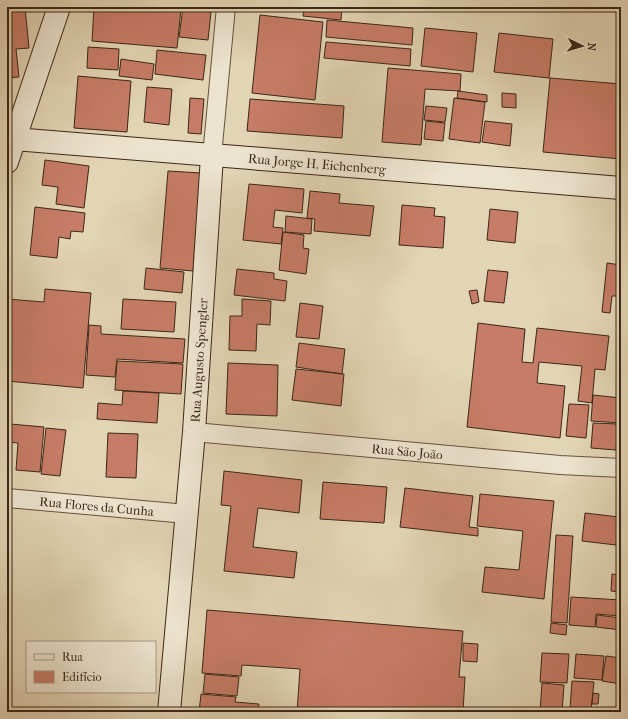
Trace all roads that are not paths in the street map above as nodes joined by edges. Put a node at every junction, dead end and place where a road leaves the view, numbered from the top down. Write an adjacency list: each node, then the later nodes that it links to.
1 (59, 7): 3 (street)
2 (226, 8): 4 (street, Rua Augusto Spengler)
3 (14, 139): 4 (street, Rua Jorge H. Eichenberg); 5 (street)
4 (212, 156): 6 (street, Rua Jorge H. Eichenberg); 7 (street, Rua Augusto Spengler)
5 (7, 162)
6 (621, 188)
7 (194, 432): 8 (street, Rua São João); 10 (street, Rua Augusto Spengler)
8 (621, 468)
9 (7, 498): 10 (street, Rua Flores da Cunha)
10 (187, 514): 11 (street, Rua Augusto Spengler)
11 (168, 712)

